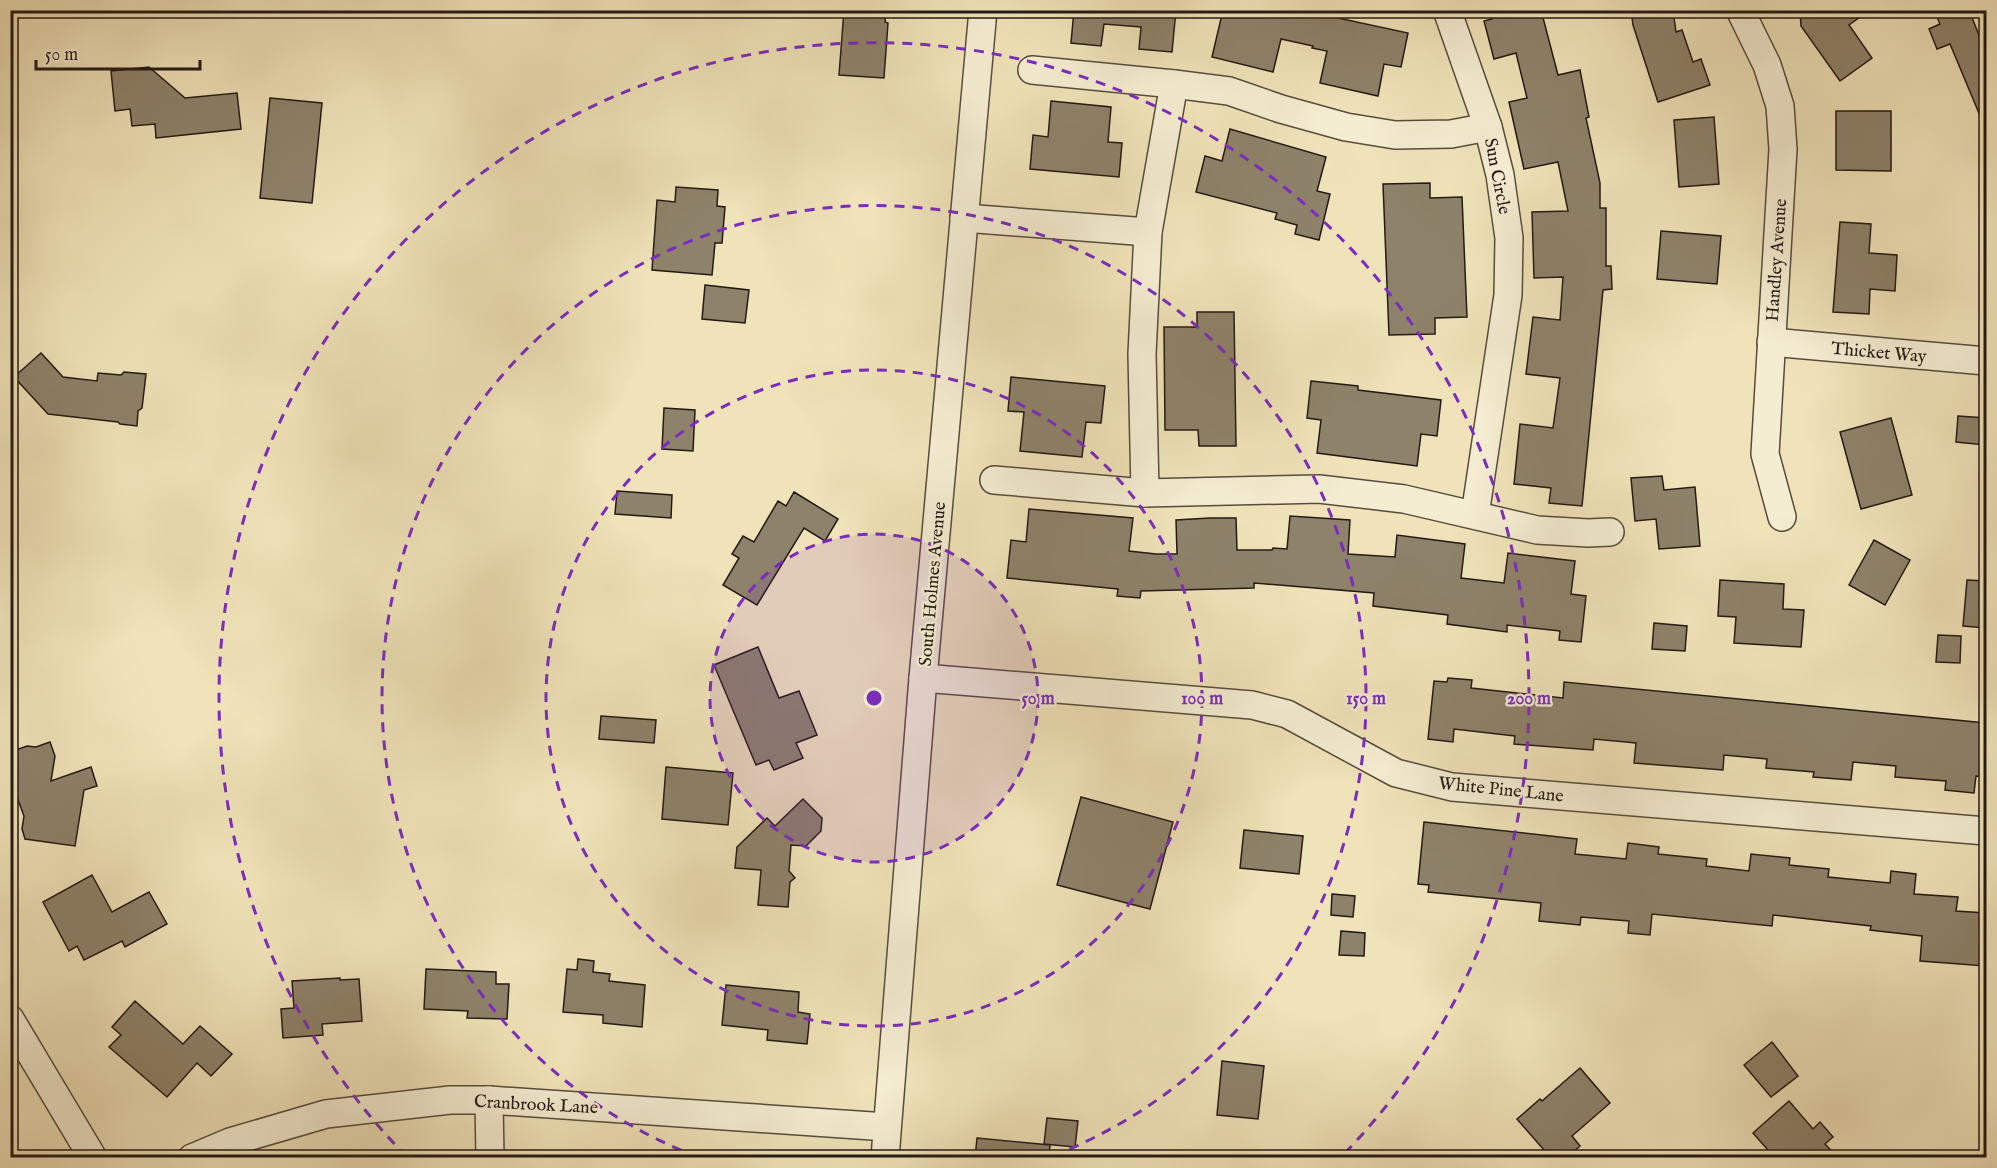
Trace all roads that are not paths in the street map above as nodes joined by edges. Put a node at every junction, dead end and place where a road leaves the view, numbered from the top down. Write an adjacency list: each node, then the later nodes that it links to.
1 (983, 10): 7 (street, South Holmes Avenue)
2 (1447, 10): 6 (street)
3 (1740, 10): 9 (street, Handley Avenue)
4 (1032, 70): 5 (street, Sun Circle)
5 (1174, 84): 6 (street, Sun Circle); 8 (street)
6 (1488, 127): 13 (street, Sun Circle)
7 (964, 218): 8 (street); 16 (street, South Holmes Avenue)
8 (1148, 232): 12 (street)
9 (1771, 342): 10 (street, Thicket Way); 14 (street, Handley Avenue)
10 (1986, 361)
11 (994, 480): 12 (street)
12 (1144, 493): 13 (street)
13 (1474, 515): 15 (street)
14 (1782, 517)
15 (1610, 532)
16 (923, 678): 17 (street, White Pine Lane); 20 (street, South Holmes Avenue)
17 (1986, 831)
18 (10, 1018): 21 (street)
19 (489, 1100): 20 (street, Cranbrook Lane); 22 (street, Cranbrook Lane); 23 (street)
20 (887, 1127): 24 (street, South Holmes Avenue)
21 (93, 1158)
22 (192, 1158)
23 (490, 1158)
24 (885, 1158)

